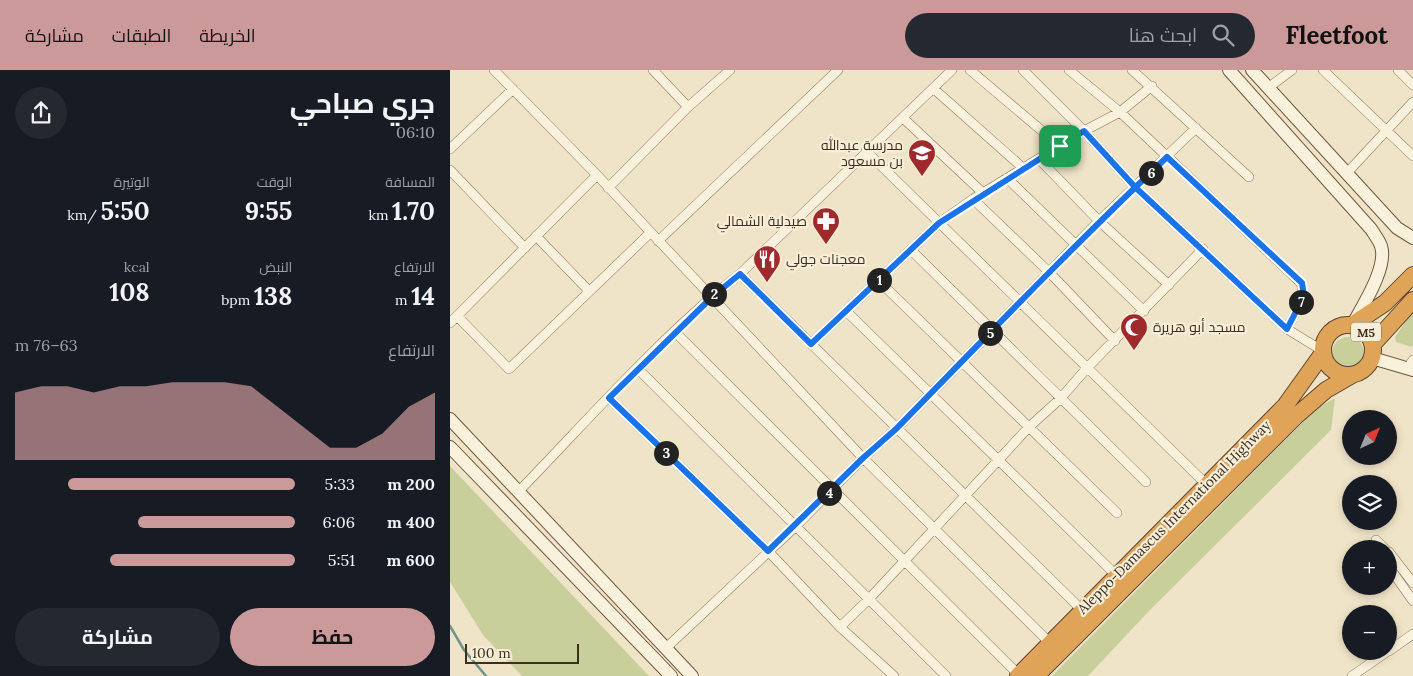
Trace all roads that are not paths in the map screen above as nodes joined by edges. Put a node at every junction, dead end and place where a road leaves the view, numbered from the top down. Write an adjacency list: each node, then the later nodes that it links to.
1 (494, 70): 18 (street)
2 (653, 70): 21 (street)
3 (730, 70): 21 (street)
4 (838, 70): 48 (street)
5 (970, 70): 27 (street)
6 (1023, 70): 25 (street)
7 (1069, 70): 22 (street)
8 (1132, 70): 16 (street)
9 (1229, 70): 65 (main road)
10 (1252, 70): 17 (main road)
11 (1292, 70): 17 (street)
12 (1323, 70): 26 (street)
13 (1398, 70): 15 (street)
14 (947, 71): 19 (street)
15 (1413, 85)
16 (1152, 86): 22 (street); 24 (street)
17 (1268, 88): 35 (main road)
18 (513, 89): 28 (street); 36 (street)
19 (934, 89): 23 (street); 33 (street)
20 (1413, 102): 26 (street)
21 (688, 107): 40 (street)
22 (1120, 112): 25 (street); 31 (street)
23 (903, 118): 29 (street); 41 (street)
24 (1196, 128): 31 (street); 38 (street)
25 (1084, 131): 27 (street); 39 (street)
26 (1388, 132): 30 (street); 35 (street)
27 (1060, 146): 32 (street)
28 (450, 149)
29 (866, 151): 44 (street); 54 (street)
30 (1413, 156)
31 (1167, 157): 39 (street); 66 (street)
32 (1039, 159): 33 (street); 43 (street)
33 (1023, 168): 37 (street)
34 (450, 170): 50 (street)
35 (1346, 174): 47 (main road)
36 (597, 175): 40 (street); 46 (street)
37 (1007, 178): 41 (street); 49 (street)
38 (1249, 178)
39 (1135, 187): 43 (street); 51 (street)
40 (608, 188): 45 (street)
41 (983, 193): 42 (street)
42 (973, 199): 44 (street); 53 (street)
43 (1099, 221): 49 (street); 57 (street)
44 (939, 223): 52 (street); 61 (street)
45 (650, 233): 48 (street); 58 (street)
46 (536, 236): 50 (street); 58 (street)
47 (1413, 238)
48 (658, 241): 59 (street)
49 (1075, 246): 53 (street); 63 (street)
50 (525, 248): 64 (street)
51 (1203, 249): 57 (street); 66 (street)
52 (912, 251): 56 (street); 67 (street)
53 (1049, 272): 61 (street); 69 (street)
54 (740, 274): 59 (street); 70 (street)
55 (1413, 275): 65 (highway)
56 (878, 280): 62 (street); 73 (street)
57 (1168, 285): 63 (street)
58 (589, 291): 64 (street)
59 (712, 297): 68 (street); 85 (street)
60 (1413, 300): 71 (highway)
61 (1020, 302): 67 (street); 75 (street)
62 (846, 311): 70 (street); 78 (street)
63 (1144, 312): 69 (street)
64 (453, 318)
65 (1352, 325): 71 (highway, M5); 72 (highway, M5)
66 (1287, 329): 72 (street)
67 (992, 330): 73 (street); 80 (street)
68 (675, 332): 76 (street); 89 (street)
69 (1116, 341): 75 (street)
70 (811, 344): 83 (street)
71 (1373, 351): 74 (main road); 77 (highway, M5)
72 (1323, 352): 77 (highway); 88 (highway, Aleppo-Damascus International Highway)
73 (962, 362): 78 (street); 82 (street)
74 (1412, 364)
75 (1087, 368): 80 (street); 88 (street)
76 (638, 369): 79 (street); 93 (street)
77 (1352, 375): 115 (highway, Aleppo-Damascus International Highway)
78 (930, 394): 83 (street); 86 (street)
79 (609, 398): 90 (street); 95 (street)
80 (1060, 399): 82 (street); 87 (street)
81 (450, 419): 90 (main road)
82 (1029, 427): 86 (street); 92 (street)
83 (896, 429): 85 (street); 91 (street)
84 (450, 447): 110 (main road)
85 (863, 458): 89 (street); 94 (street)
86 (999, 461): 91 (street); 98 (street)
87 (1146, 482)
88 (1206, 484): 98 (highway, Aleppo-Damascus International Highway)
89 (832, 490): 93 (street); 96 (street)
90 (518, 492): 108 (main road)
91 (965, 496): 94 (street); 103 (street)
92 (1117, 513)
93 (796, 526): 95 (street); 101 (street)
94 (934, 528): 96 (street); 106 (street)
95 (768, 551): 104 (street); 108 (street)
96 (904, 561): 101 (street); 114 (street)
97 (1397, 562): 100 (street)
98 (1117, 576): 103 (highway, Aleppo-Damascus International Highway)
99 (1397, 578): 102 (street)
100 (1413, 582)
101 (869, 599): 104 (street); 113 (street)
102 (1413, 600)
103 (1082, 610): 106 (highway, Aleppo-Damascus International Highway)
104 (840, 627): 112 (street)
105 (1413, 634): 107 (street)
106 (1050, 643): 114 (highway, Aleppo-Damascus International Highway)
107 (1397, 645)
108 (666, 648): 111 (main road)
109 (1375, 660): 116 (street)
110 (671, 676)
111 (692, 676)
112 (894, 676)
113 (946, 676)
114 (1018, 676)
115 (1036, 676)
116 (1352, 676)

